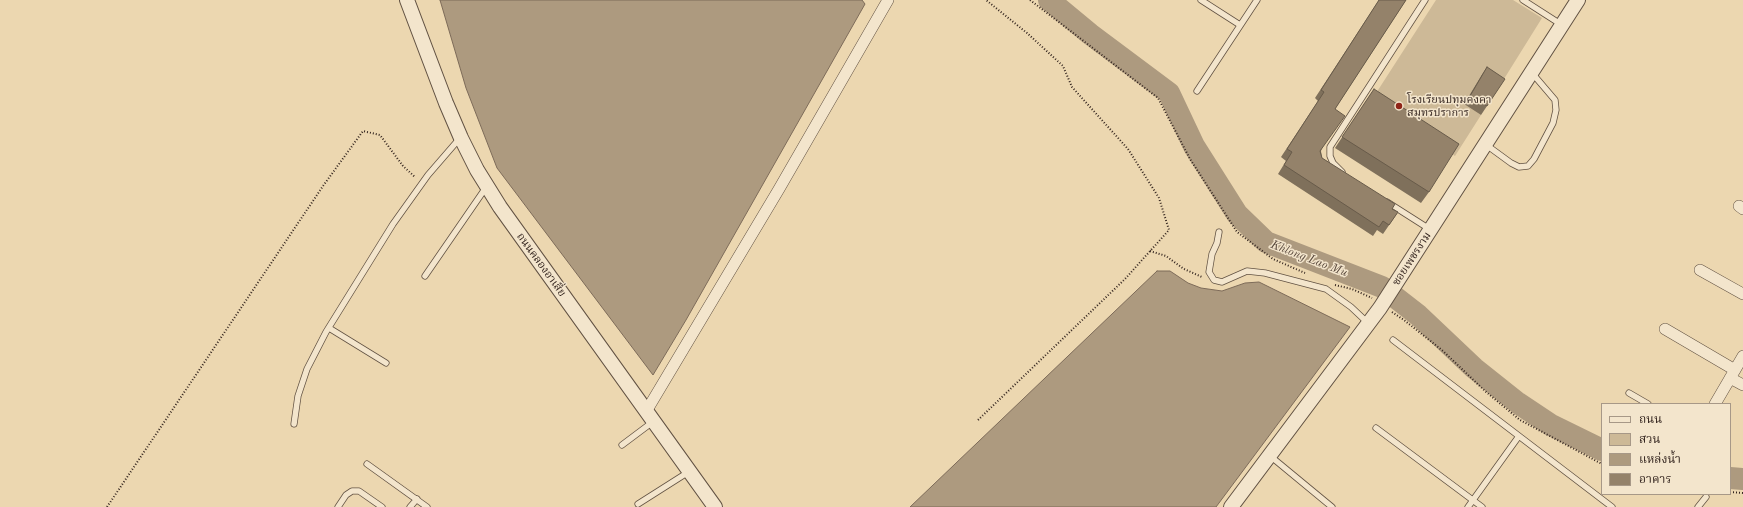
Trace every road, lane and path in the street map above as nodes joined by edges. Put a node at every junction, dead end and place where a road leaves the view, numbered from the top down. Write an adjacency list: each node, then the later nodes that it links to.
1 (407, 0): 14 (street, ถนนคลองอาเสี่ย)
2 (888, 0): 41 (street)
3 (986, 0): 22 (path)
4 (1030, 0): 24 (path)
5 (1200, 0): 10 (lane)
6 (1257, 0): 10 (lane)
7 (1425, 0): 16 (lane)
8 (1523, 0): 11 (lane)
9 (1578, 0): 11 (street, ซอยเพชรงาม)
10 (1240, 25): 13 (lane)
11 (1562, 25): 12 (street, ซอยเพชรงาม)
12 (1531, 73): 15 (street, ซอยเพชรงาม); 15 (lane)
13 (1197, 91)
14 (461, 138): 17 (lane); 18 (street, ถนนคลองอาเสี่ย)
15 (1485, 144): 20 (street, ซอยเพชรงาม)
16 (1351, 178)
17 (422, 184): 31 (lane); 57 (path)
18 (487, 185): 25 (lane); 41 (street, ถนนคลองอาเสี่ย)
19 (1383, 199): 20 (lane)
20 (1431, 230): 29 (street, ซอยเพชรงาม)
21 (1219, 232): 26 (lane)
22 (1150, 250): 26 (path); 42 (path)
23 (1700, 270): 28 (street)
24 (1309, 275)
25 (425, 276)
26 (1213, 279): 30 (lane)
27 (1330, 283): 29 (path)
28 (1743, 294)
29 (1381, 306): 30 (street, ซอยเพชรงาม); 48 (path)
30 (1368, 324): 47 (street, ซอยเพชรงาม)
31 (329, 328): 35 (lane); 43 (lane)
32 (1665, 329): 36 (street)
33 (1393, 340): 45 (lane)
34 (1743, 356): 36 (street)
35 (386, 363)
36 (1732, 374): 37 (street); 40 (street)
37 (1743, 386)
38 (1629, 393): 39 (lane)
39 (1646, 403)
40 (1716, 403)
41 (651, 415): 46 (lane); 50 (street, ถนนคลองอาเสี่ย)
42 (978, 420)
43 (294, 424)
44 (1376, 428): 55 (lane)
45 (1519, 436): 55 (lane); 67 (lane)
46 (622, 445)
47 (1269, 455): 63 (street, ซอยเพชรงาม); 64 (lane)
48 (1601, 463)
49 (367, 464): 54 (lane)
50 (690, 470): 56 (lane); 62 (street, ถนนคลองอาเสี่ย)
51 (1731, 492): 52 (path)
52 (1743, 493)
53 (1706, 497): 68 (lane)
54 (416, 499): 60 (lane); 61 (lane)
55 (1472, 500): 65 (lane); 66 (lane)
56 (638, 504)
57 (107, 507)
58 (338, 507): 59 (lane)
59 (382, 507)
60 (410, 507)
61 (427, 507)
62 (716, 507)
63 (1231, 507)
64 (1332, 507)
65 (1468, 507)
66 (1482, 507)
67 (1612, 507)
68 (1698, 507)

